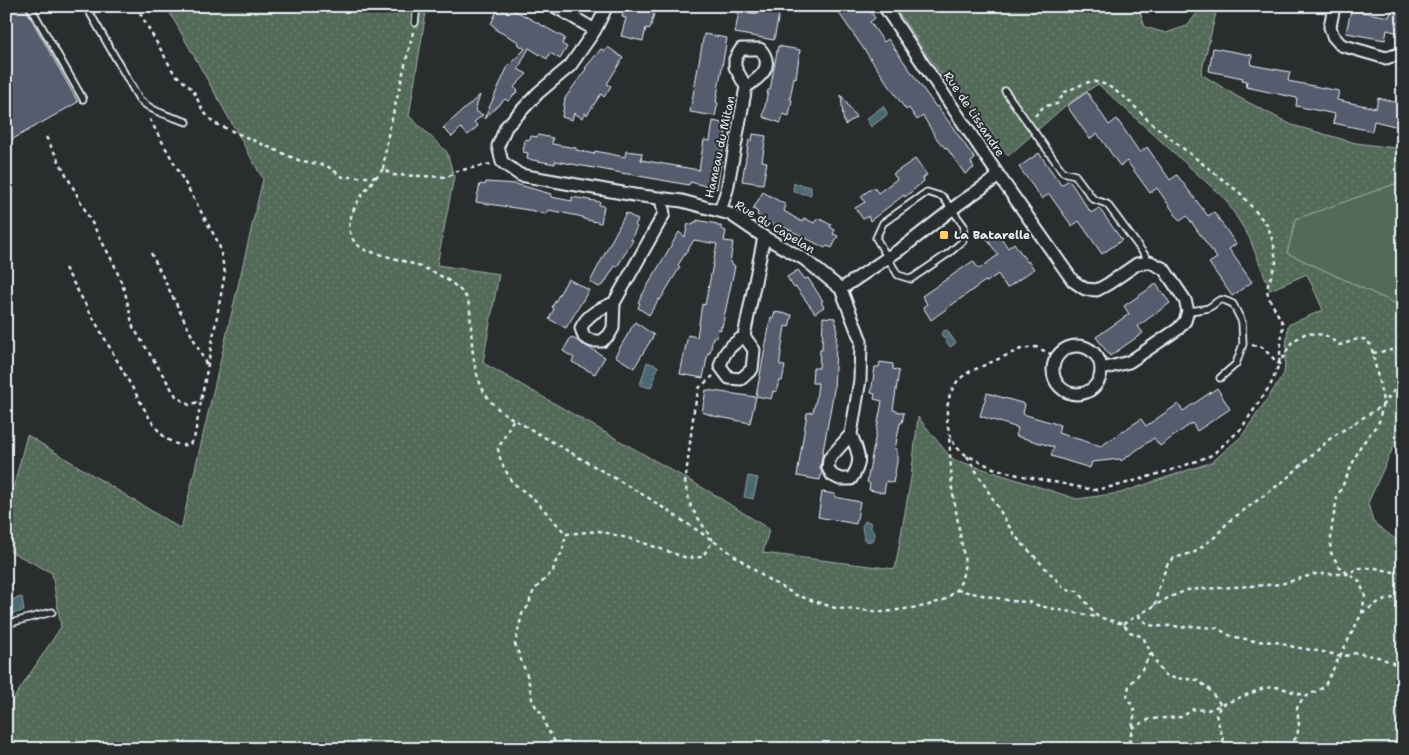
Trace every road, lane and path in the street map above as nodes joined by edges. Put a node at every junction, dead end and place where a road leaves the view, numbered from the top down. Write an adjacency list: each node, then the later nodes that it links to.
1 (30, 6): 14 (lane)
2 (86, 6): 15 (lane)
3 (136, 6): 22 (path)
4 (417, 6): 9 (lane)
5 (554, 6): 10 (street)
6 (607, 6): 10 (street)
7 (884, 6): 21 (street, Rue de Lissandre)
8 (1334, 6): 11 (street)
9 (415, 23): 20 (path)
10 (595, 30): 23 (street, Rue du Capelan)
11 (1403, 53)
12 (746, 87): 25 (street, Hameau du Mitan)
13 (1005, 91): 17 (lane)
14 (83, 99)
15 (139, 99): 16 (lane); 40 (path)
16 (187, 122)
17 (1029, 122): 29 (lane); 39 (path)
18 (46, 137): 45 (path)
19 (476, 167): 20 (path)
20 (383, 169): 22 (path)
21 (999, 176): 24 (street, Rue de Lissandre); 29 (street)
22 (376, 177): 47 (path)
23 (660, 198): 25 (street, Rue du Capelan); 32 (street)
24 (952, 209): 28 (street, Rue de Lissandre); 28 (lane); 28 (lane)
25 (720, 211): 26 (street, Rue du Capelan)
26 (764, 237): 31 (street, Rue du Capelan); 34 (street)
27 (151, 254): 40 (path)
28 (887, 258): 31 (street, Rue de Lissandre)
29 (1150, 262): 33 (street)
30 (65, 268): 45 (path)
31 (841, 289): 49 (street, Rue du Capelan)
32 (614, 302)
33 (1188, 312): 35 (lane); 42 (street)
34 (744, 336): 41 (street); 41 (street)
35 (1243, 344): 39 (path); 43 (lane)
36 (1403, 348): 37 (path)
37 (1372, 353): 39 (path); 46 (path)
38 (1057, 357): 42 (street); 42 (street); 48 (path)
39 (1279, 364): 50 (path)
40 (208, 367): 45 (path)
41 (722, 368): 52 (path)
42 (1102, 369)
43 (1220, 378)
44 (1403, 379): 46 (path)
45 (202, 398)
46 (1382, 406): 53 (path); 57 (path)
47 (512, 420): 51 (path); 52 (path)
48 (949, 433): 50 (path); 55 (path)
49 (851, 434)
50 (966, 455): 61 (path)
51 (566, 534): 52 (path); 70 (path)
52 (713, 541): 55 (path)
53 (1349, 574): 54 (path); 57 (path); 59 (path)
54 (1403, 574)
55 (957, 590): 61 (path)
56 (1403, 595): 59 (path)
57 (1155, 605): 60 (path)
58 (52, 612): 62 (lane)
59 (1362, 613): 65 (path)
60 (1138, 615): 63 (path); 65 (path)
61 (1098, 617): 63 (path)
62 (6, 624)
63 (1123, 624): 64 (path)
64 (1151, 654): 68 (path); 69 (path)
65 (1341, 657): 66 (path); 67 (path)
66 (1403, 666)
67 (1307, 696): 68 (path); 73 (path)
68 (1221, 705): 69 (path); 72 (path)
69 (1132, 728): 71 (path)
70 (558, 749)
71 (1124, 749)
72 (1226, 749)
73 (1288, 749)

